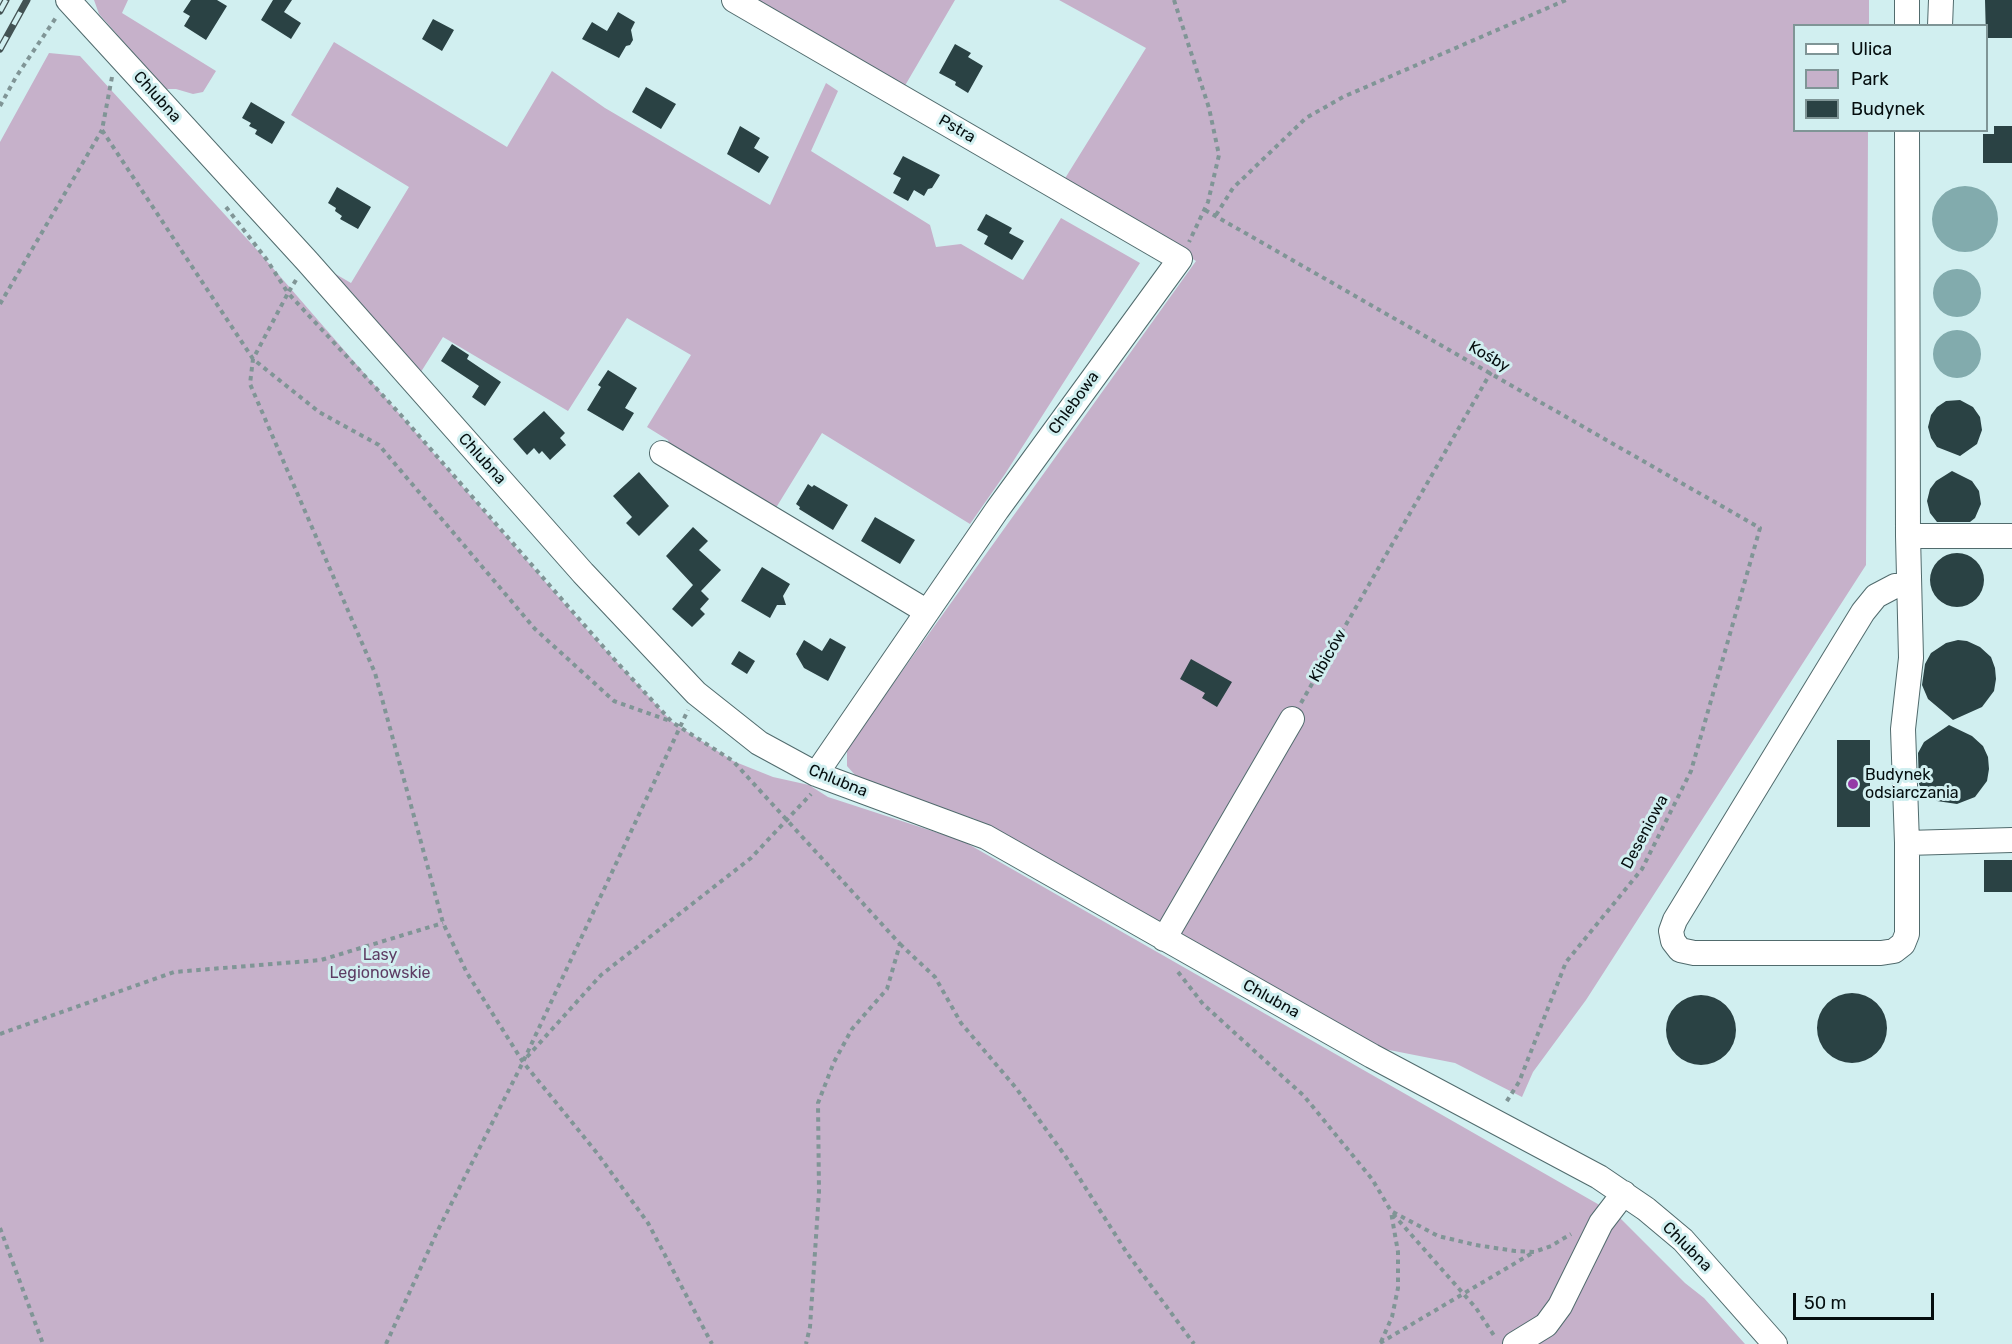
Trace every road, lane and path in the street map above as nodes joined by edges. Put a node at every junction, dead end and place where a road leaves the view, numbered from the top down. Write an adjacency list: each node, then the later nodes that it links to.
1 (734, 0): 16 (street, Pstra)
2 (1174, 0): 14 (path)
3 (1566, 0): 15 (path)
4 (1907, 0): 7 (street)
5 (1941, 0): 8 (street)
6 (65, 5): 9 (street, Chlubna); 10 (path)
7 (1907, 24)
8 (1940, 24)
9 (116, 53): 11 (path); 27 (street, Chlubna)
10 (0, 106)
11 (102, 130): 18 (path); 19 (path)
12 (1907, 132): 23 (street)
13 (225, 205): 17 (path)
14 (1205, 210): 15 (path, Kośby); 16 (path)
15 (1215, 216): 20 (path, Kośby)
16 (1180, 259): 26 (street, Chlebowa)
17 (288, 293): 19 (path); 29 (path)
18 (0, 304)
19 (253, 360): 29 (path); 35 (path)
20 (1491, 372): 22 (path, Kośby); 28 (path, Kibiców)
21 (662, 453): 26 (street)
22 (1760, 528): 41 (path, Deseniowa)
23 (1908, 536): 24 (street); 25 (street)
24 (2012, 536)
25 (1909, 585): 34 (street); 34 (street)
26 (926, 612): 31 (street, Chlebowa)
27 (696, 693): 30 (path); 31 (street, Chlubna)
28 (1292, 719): 36 (street)
29 (672, 722): 30 (path)
30 (680, 727): 32 (path); 40 (path)
31 (820, 776): 32 (path); 36 (street, Chlubna)
32 (787, 821): 37 (path); 40 (path)
33 (2012, 840): 34 (street)
34 (1907, 843)
35 (443, 923): 39 (path); 40 (path)
36 (1164, 939): 41 (street, Chlubna)
37 (900, 944): 52 (path); 53 (path)
38 (1172, 963): 43 (path)
39 (0, 1034)
40 (523, 1062): 50 (path); 51 (path)
41 (1494, 1121): 42 (street, Chlubna)
42 (1624, 1193): 55 (street); 56 (street, Chlubna)
43 (1391, 1211): 46 (path); 47 (path); 48 (path)
44 (0, 1228): 49 (path)
45 (1581, 1228): 46 (path)
46 (1534, 1252): 47 (path)
47 (1464, 1295): 48 (path); 54 (path)
48 (1380, 1343)
49 (43, 1344)
50 (386, 1344)
51 (712, 1344)
52 (806, 1344)
53 (1194, 1344)
54 (1499, 1344)
55 (1515, 1344)
56 (1775, 1344)

